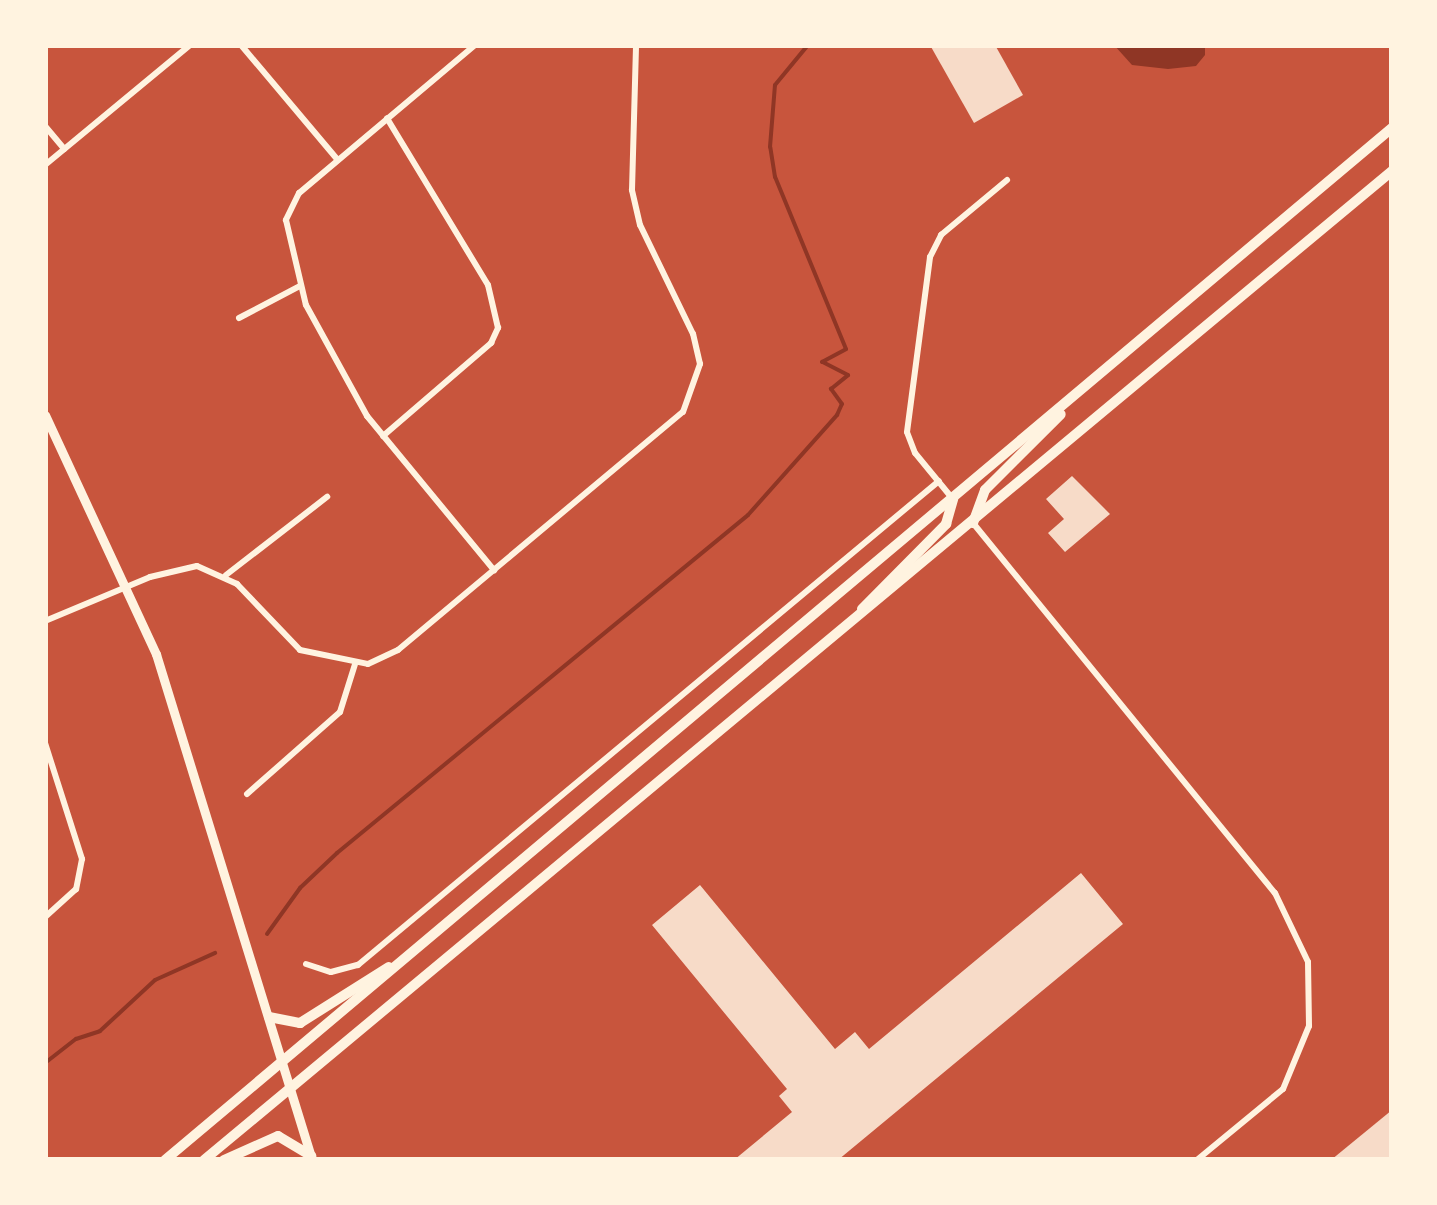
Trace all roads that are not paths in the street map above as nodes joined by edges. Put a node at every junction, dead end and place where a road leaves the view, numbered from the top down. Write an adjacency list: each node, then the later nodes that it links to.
1 (190, 45): 8 (street)
2 (240, 45): 9 (street)
3 (475, 45): 5 (street)
4 (636, 45): 22 (street)
5 (388, 118): 9 (street); 17 (street)
6 (45, 126): 8 (street)
7 (1392, 128): 15 (main road)
8 (64, 150): 10 (street)
9 (338, 160): 13 (street)
10 (45, 165)
11 (1392, 171): 21 (main road)
12 (1007, 180): 18 (street)
13 (300, 286): 14 (street); 17 (street)
14 (239, 318)
15 (1078, 394): 20 (main road); 21 (main road)
16 (45, 415): 24 (main road)
17 (383, 436): 22 (street)
18 (939, 480): 20 (street); 32 (street)
19 (327, 497): 23 (street)
20 (952, 499): 26 (main road); 31 (main road)
21 (973, 523): 26 (main road); 40 (street)
22 (494, 570): 27 (street)
23 (226, 575): 24 (street); 27 (street)
24 (125, 588): 25 (street); 33 (main road)
25 (45, 621)
26 (846, 630): 35 (main road)
27 (356, 664): 29 (street)
28 (45, 743): 30 (street)
29 (247, 794)
30 (45, 916)
31 (432, 939): 33 (main road); 34 (main road)
32 (306, 964)
33 (269, 1018): 34 (main road)
34 (283, 1063): 35 (main road); 37 (main road)
35 (291, 1089): 36 (main road); 38 (main road)
36 (311, 1158): 39 (main road)
37 (165, 1160)
38 (204, 1160)
39 (224, 1160)
40 (1197, 1160)

